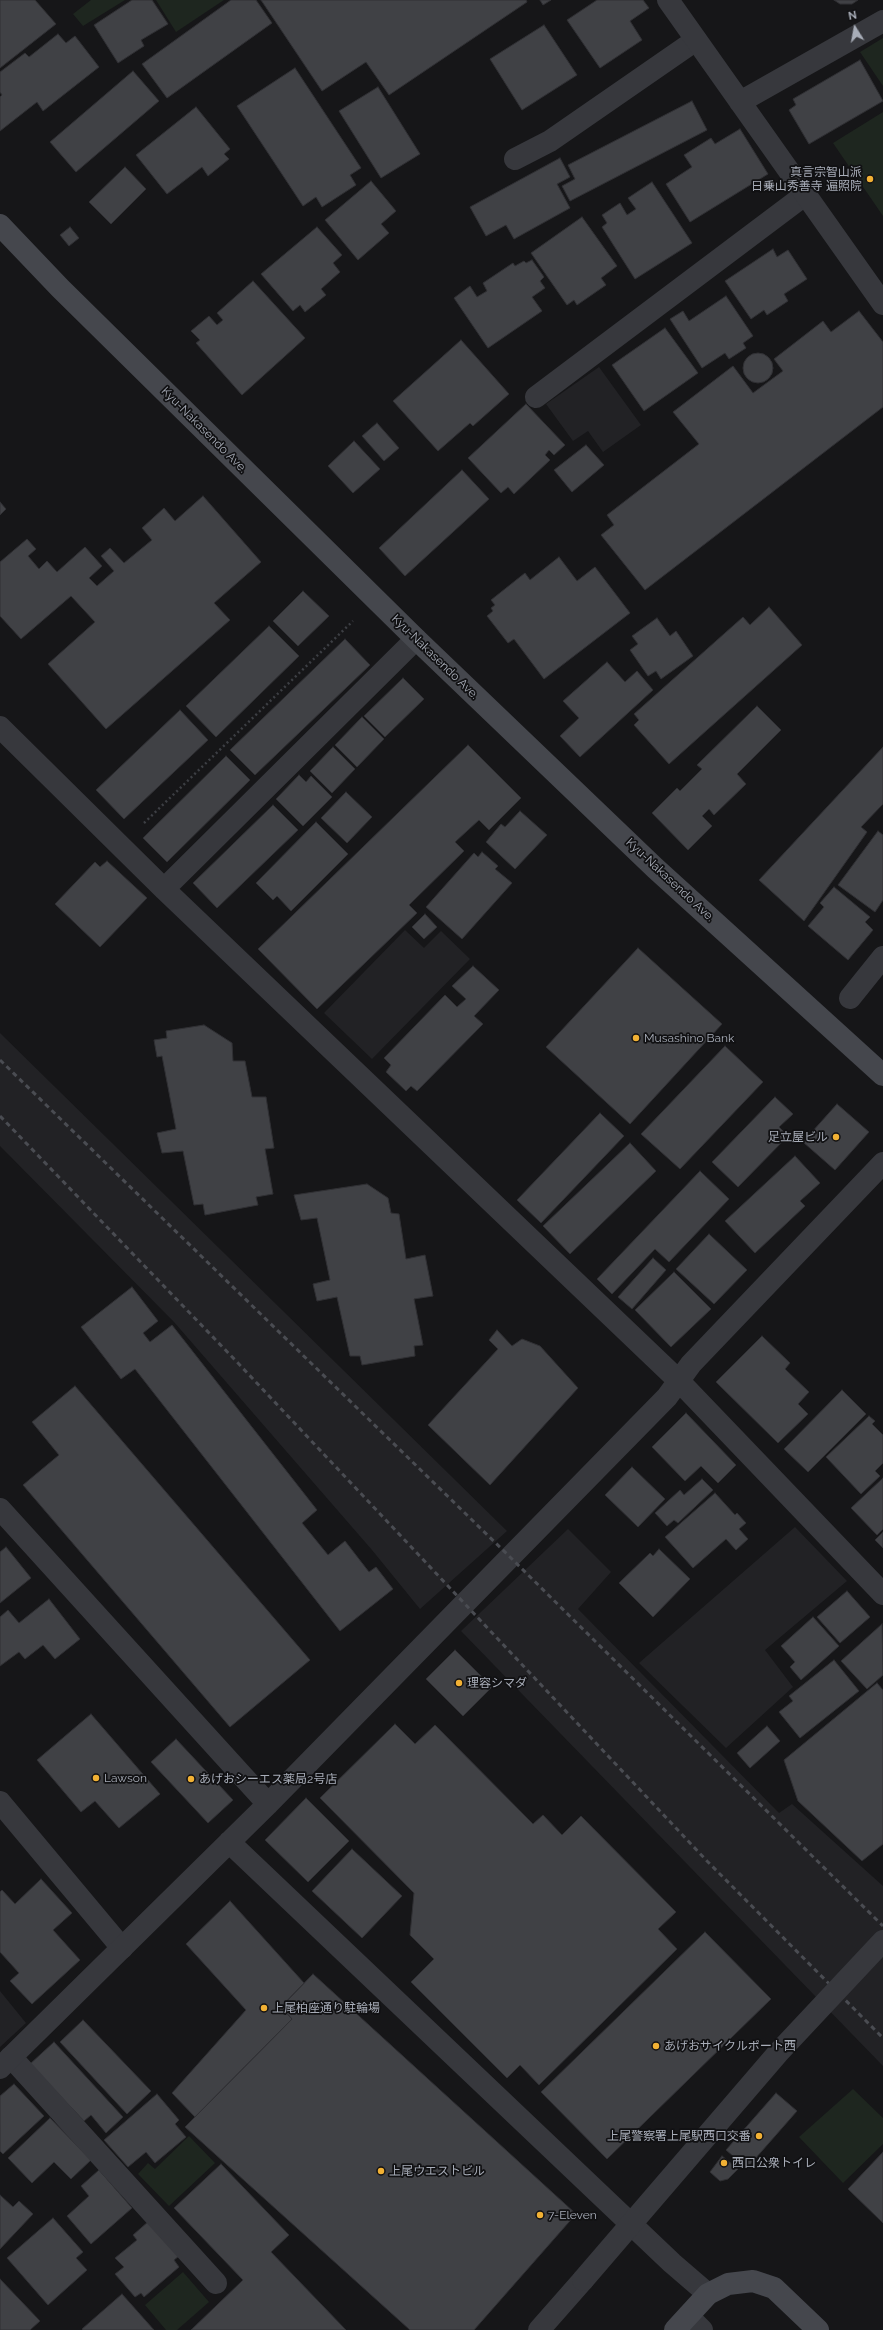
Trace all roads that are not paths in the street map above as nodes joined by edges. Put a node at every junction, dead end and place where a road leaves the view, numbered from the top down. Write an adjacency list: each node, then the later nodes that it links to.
1 (668, 0): 3 (street)
2 (883, 21): 4 (street)
3 (696, 40): 4 (street); 5 (street)
4 (740, 102): 6 (street)
5 (514, 159)
6 (806, 194): 8 (street); 9 (street)
7 (0, 226): 10 (main road, Kyu-Nakasendo Ave.)
8 (883, 304)
9 (536, 397)
10 (416, 640): 12 (street); 15 (main road, Kyu-Nakasendo Ave.)
11 (0, 727): 12 (street)
12 (164, 889): 17 (street)
13 (883, 957): 14 (street)
14 (850, 998)
15 (883, 1075)
16 (883, 1163): 17 (street)
17 (679, 1381): 19 (street); 21 (street)
18 (0, 1509): 21 (street)
19 (883, 1594)
20 (0, 1802): 24 (street)
21 (268, 1804): 22 (street)
22 (229, 1842): 24 (street); 27 (street)
23 (883, 1941): 29 (street, bridge)
24 (122, 1948): 25 (street)
25 (6, 2063): 26 (street)
26 (216, 2283)
27 (708, 2294): 28 (main road); 30 (main road)
28 (688, 2325)
29 (539, 2330)
30 (818, 2330)

